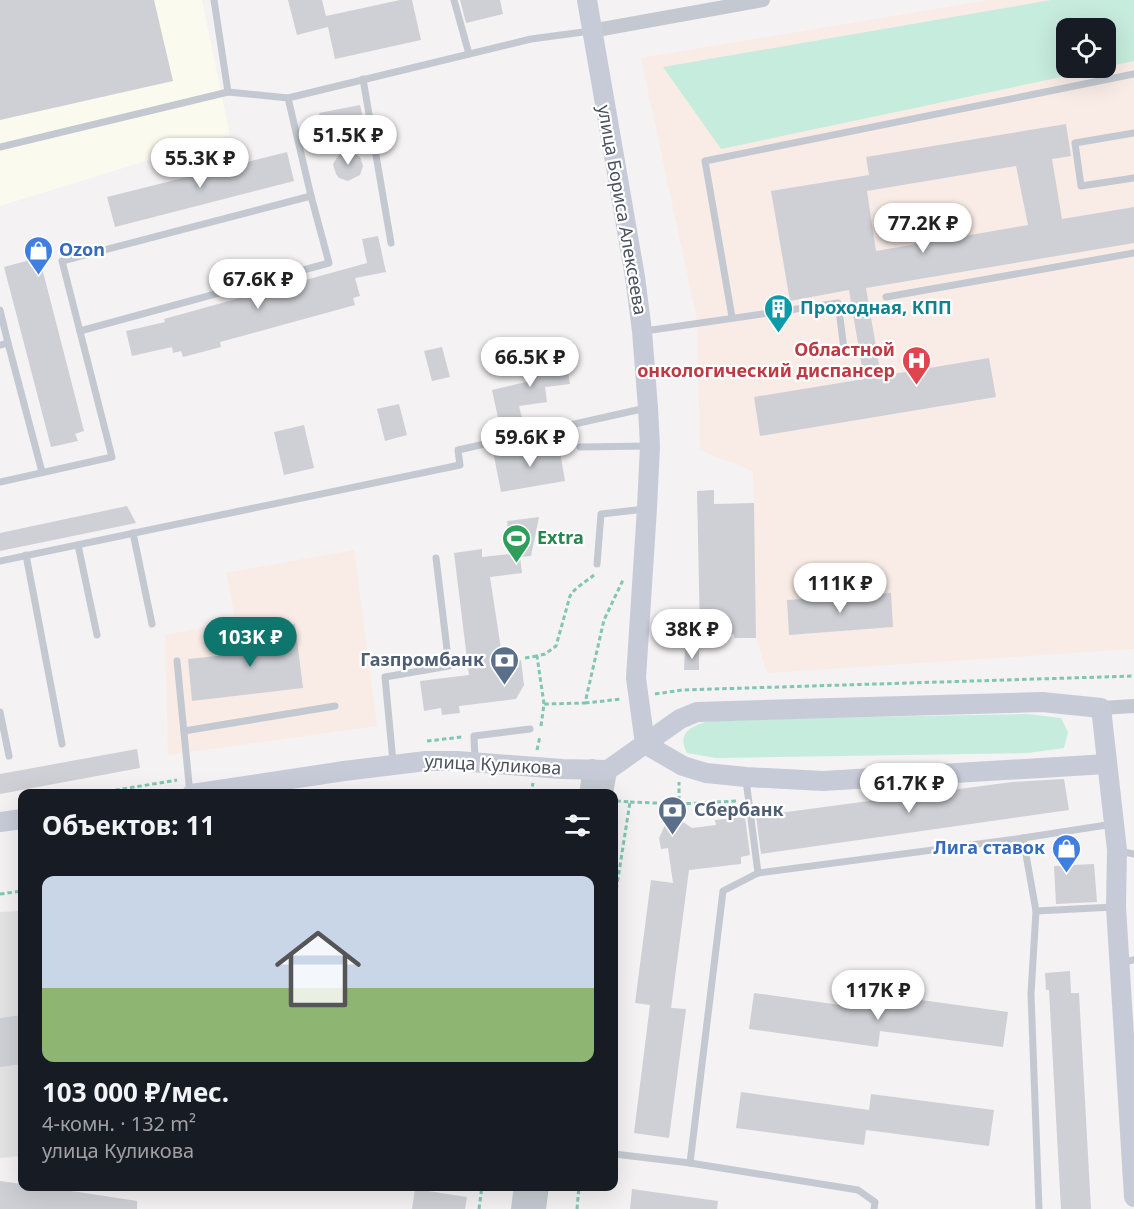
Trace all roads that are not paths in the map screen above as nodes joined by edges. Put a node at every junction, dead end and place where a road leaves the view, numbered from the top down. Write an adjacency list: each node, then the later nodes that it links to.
1 (214, 0): 9 (lane)
2 (454, 0): 6 (lane)
3 (587, 0): 5 (main road, улица Бориса Алексеева)
4 (763, 0): 5 (street)
5 (591, 32): 6 (lane); 21 (main road, улица Бориса Алексеева)
6 (469, 54): 8 (lane)
7 (1134, 74): 19 (lane)
8 (363, 79): 10 (lane); 15 (lane)
9 (228, 92): 10 (lane); 12 (lane)
10 (288, 98): 14 (lane)
11 (1134, 133): 13 (lane)
12 (0, 147)
13 (1134, 178)
14 (310, 196): 20 (lane); 20 (lane)
15 (391, 243)
16 (1134, 253): 17 (lane)
17 (886, 297)
18 (0, 310): 22 (lane)
19 (732, 317): 21 (lane); 24 (lane)
20 (80, 331): 28 (lane)
21 (642, 331): 25 (main road, улица Бориса Алексеева)
22 (9, 343): 23 (lane); 28 (lane)
23 (0, 345)
24 (844, 349)
25 (648, 408): 26 (main road, улица Бориса Алексеева); 31 (lane)
26 (650, 446): 27 (lane); 30 (main road, улица Бориса Алексеева)
27 (580, 447)
28 (42, 472): 29 (lane)
29 (0, 482)
30 (648, 508): 36 (lane); 47 (main road, улица Бориса Алексеева)
31 (133, 533): 32 (lane); 37 (lane)
32 (78, 545): 33 (lane); 38 (lane)
33 (26, 555): 35 (lane); 46 (lane)
34 (436, 558): 51 (lane)
35 (0, 561)
36 (597, 564)
37 (152, 624)
38 (97, 635)
39 (177, 662): 45 (lane)
40 (335, 706): 45 (lane)
41 (1134, 706): 42 (street)
42 (1101, 708): 47 (main road); 50 (main road)
43 (0, 712): 48 (lane)
44 (530, 729): 49 (lane)
45 (184, 730): 54 (lane)
46 (62, 744)
47 (645, 744): 52 (main road); 53 (main road)
48 (9, 756)
49 (475, 762): 51 (main road, улица Куликова); 52 (main road, улица Куликова)
50 (1107, 764): 53 (main road); 60 (main road)
51 (394, 765): 55 (main road, улица Куликова)
52 (600, 769): 56 (street); 57 (street)
53 (746, 777): 63 (lane)
54 (190, 789)
55 (226, 789)
56 (590, 789)
57 (603, 789)
58 (18, 820): 59 (main road)
59 (0, 822)
60 (1113, 824): 61 (lane); 62 (main road)
61 (1023, 838): 63 (lane); 65 (lane)
62 (1125, 852): 64 (main road)
63 (758, 873): 68 (lane)
64 (1116, 907): 65 (lane); 66 (main road)
65 (1036, 911): 76 (lane)
66 (1127, 961): 69 (main road)
67 (618, 1154): 68 (lane)
68 (690, 1163): 75 (lane)
69 (1133, 1163): 72 (main road)
70 (522, 1191): 73 (street)
71 (539, 1191): 74 (street)
72 (1134, 1197)
73 (520, 1209)
74 (537, 1209)
75 (874, 1209)
76 (1039, 1209)

